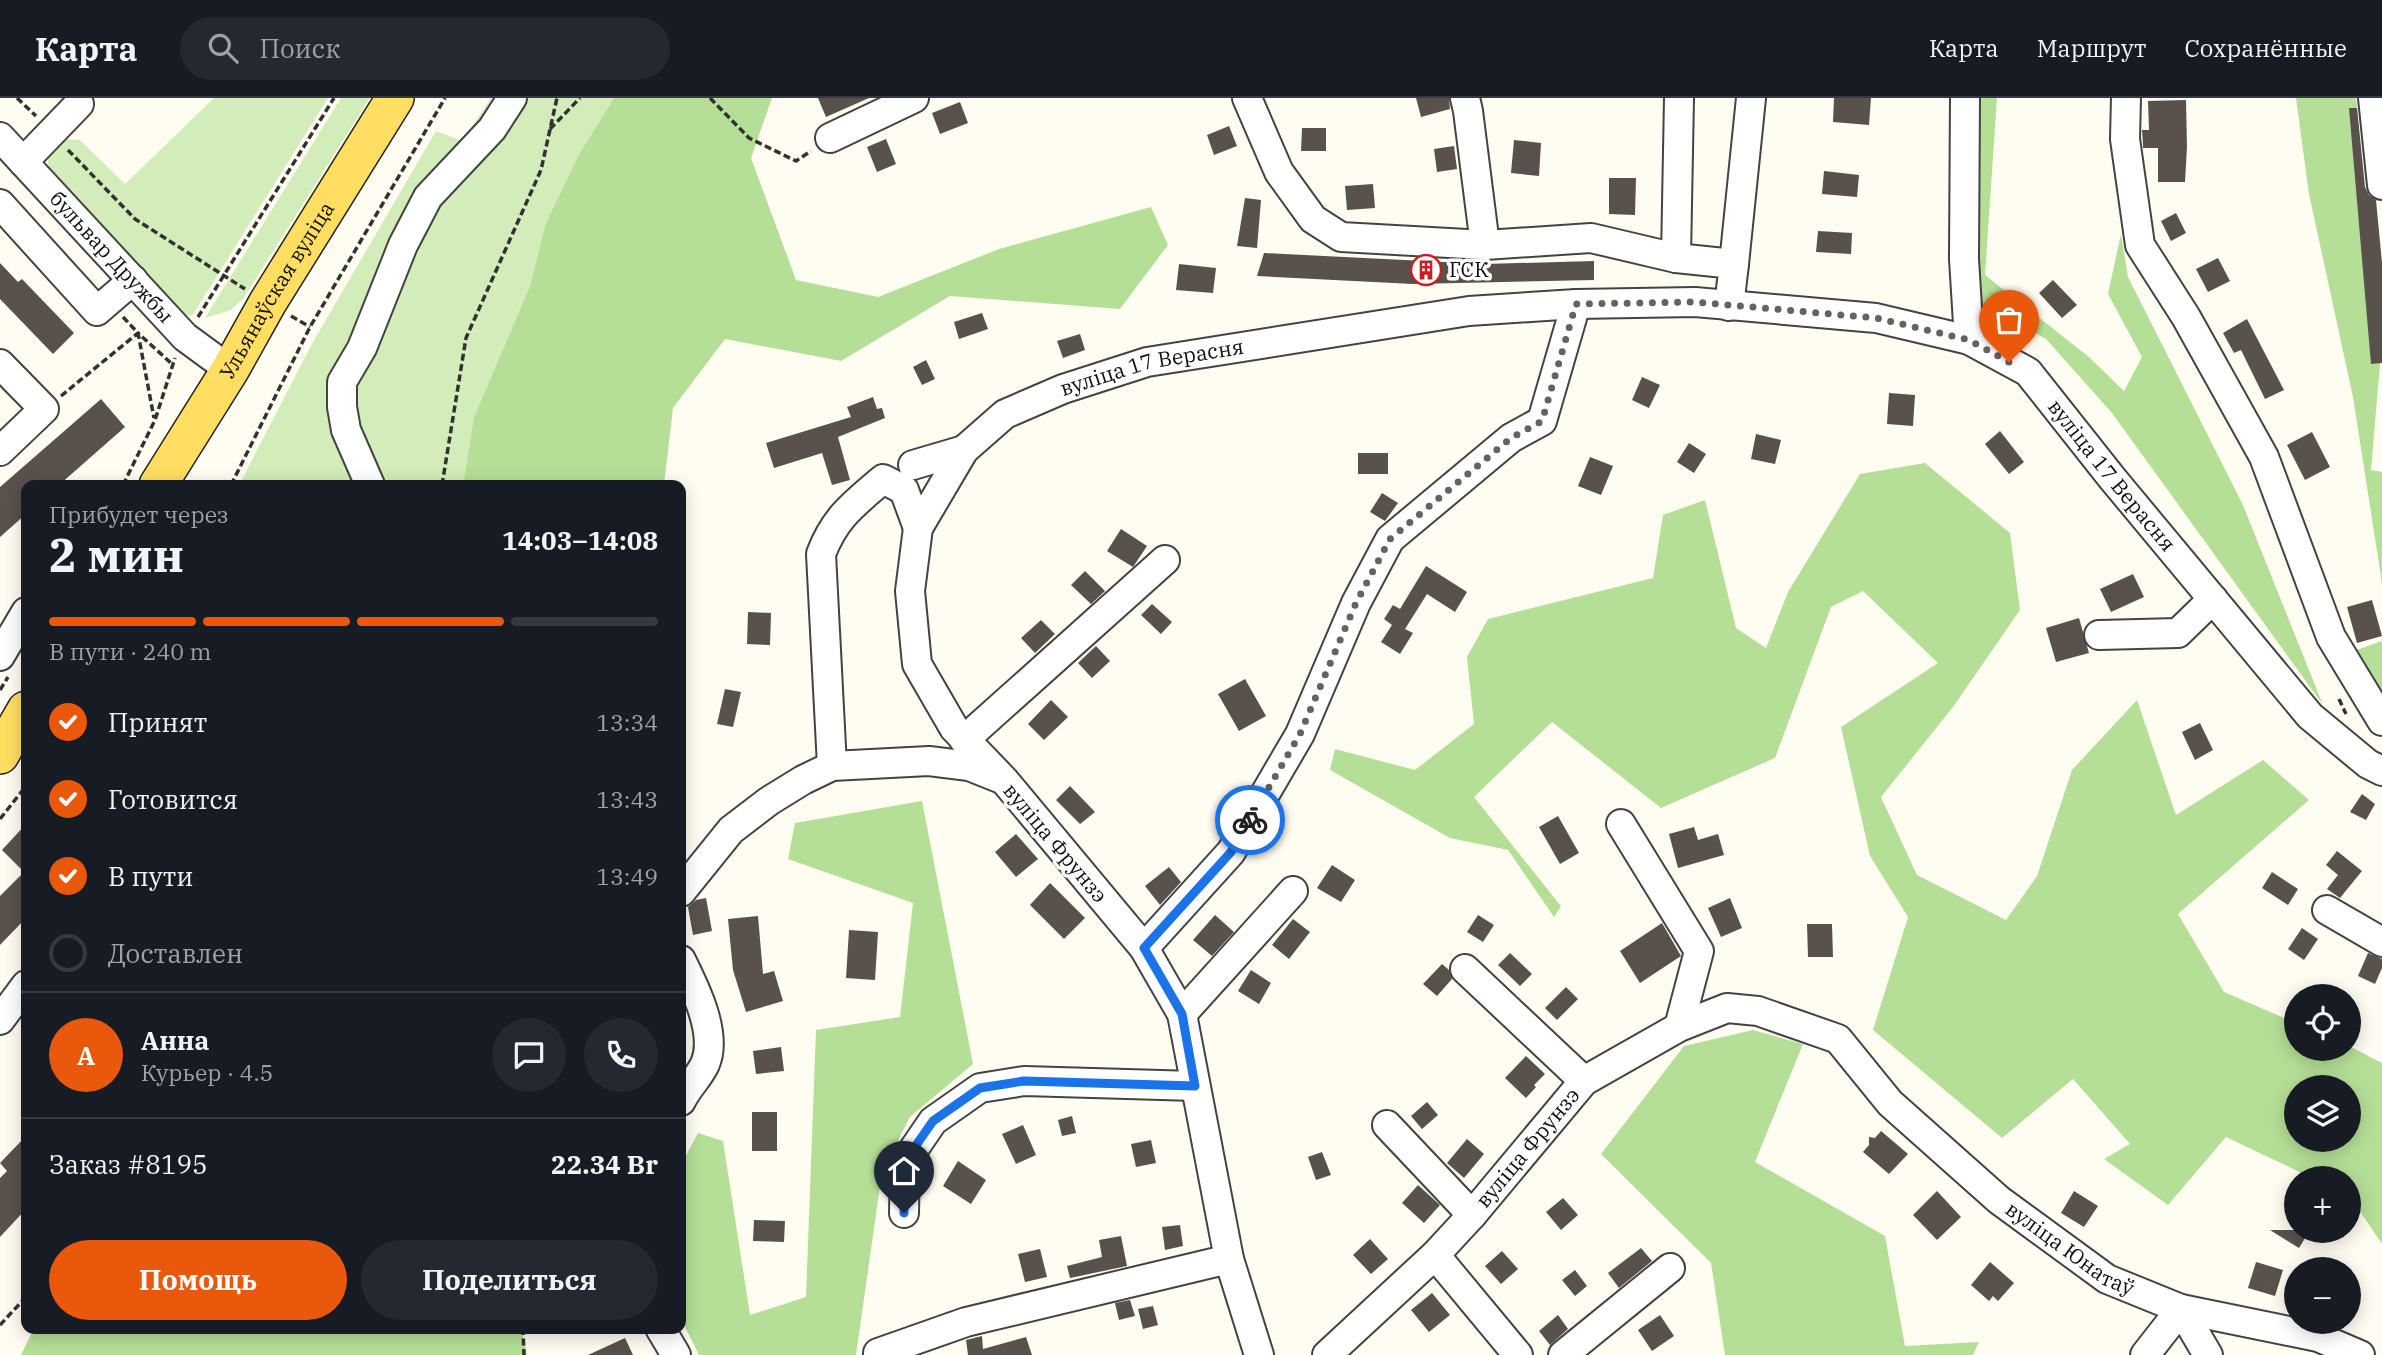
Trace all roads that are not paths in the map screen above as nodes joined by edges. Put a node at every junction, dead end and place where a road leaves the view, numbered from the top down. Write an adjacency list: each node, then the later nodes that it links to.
1 (395, 98): 25 (main road, Ульянаўская вуліца)
2 (512, 98): 30 (street)
3 (915, 98): 13 (street)
4 (1247, 98): 17 (street)
5 (1465, 98): 17 (street)
6 (1679, 98): 18 (street)
7 (1751, 98): 19 (street)
8 (1965, 98): 23 (street)
9 (2126, 98): 37 (street)
10 (2373, 98): 15 (street)
11 (79, 104): 14 (street)
12 (0, 136): 14 (street, бульвар Дружбы)
13 (830, 138)
14 (23, 162): 20 (street, бульвар Дружбы)
15 (2382, 185)
16 (0, 204): 20 (street)
17 (1485, 245): 18 (street)
18 (1676, 258): 19 (street)
19 (1734, 264): 22 (street)
20 (132, 279): 25 (street, бульвар Дружбы)
21 (1576, 304): 22 (street, вуліца 17 Верасня); 26 (street, вуліца 17 Верасня); 49 (street)
22 (1729, 306): 23 (street, вуліца 17 Верасня)
23 (1969, 340): 33 (street, вуліца 17 Верасня)
24 (0, 364): 27 (street)
25 (230, 370): 29 (main road, Ульянаўская вуліца)
26 (964, 450): 28 (street); 31 (street, вуліца 17 Верасня)
27 (0, 451)
28 (913, 465)
29 (161, 480)
30 (368, 480)
31 (918, 528): 39 (street, вуліца 17 Верасня); 41 (street)
32 (1165, 560): 39 (street)
33 (2213, 599): 35 (street); 42 (street, вуліца 17 Верасня)
34 (21, 620): 36 (street)
35 (2099, 635)
36 (0, 656)
37 (2382, 721)
38 (21, 724): 40 (main road)
39 (964, 740): 43 (street, вуліца 17 Верасня)
40 (11, 751)
41 (832, 766): 43 (street, вуліца Фрунзэ); 45 (street, вуліца Фрунзэ)
42 (2382, 771)
43 (1004, 780): 49 (street, вуліца Фрунзэ)
44 (1621, 824): 55 (street)
45 (686, 886)
46 (1293, 891): 53 (street)
47 (2327, 910): 48 (street)
48 (2382, 942)
49 (1144, 948): 53 (street, вуліца Фрунзэ)
50 (1465, 969): 57 (street, вуліца Фрунзэ)
51 (686, 973): 59 (street)
52 (21, 992): 54 (street)
53 (1182, 1014): 58 (street, вуліца Фрунзэ)
54 (0, 1020)
55 (1679, 1027): 56 (street, вуліца Фрунзэ); 57 (street, вуліца Фрунзэ)
56 (1838, 1039): 66 (street, вуліца Юнатаў)
57 (1584, 1081): 62 (street, вуліца Фрунзэ)
58 (1195, 1086): 61 (street); 64 (street, вуліца Фрунзэ)
59 (686, 1090)
60 (1387, 1125): 62 (street, вуліца Фрунзэ)
61 (904, 1213)
62 (1472, 1215): 63 (street, вуліца Фрунзэ)
63 (1435, 1255): 71 (street, вуліца Фрунзэ); 72 (street)
64 (1229, 1259): 68 (street); 70 (street, вуліца Фрунзэ)
65 (1670, 1268): 73 (street)
66 (2181, 1309): 74 (street); 75 (street); 76 (street, вуліца Юнатаў)
67 (664, 1334): 69 (street)
68 (878, 1353)
69 (676, 1355)
70 (1259, 1355)
71 (1327, 1355)
72 (1518, 1355)
73 (1563, 1355)
74 (2145, 1355)
75 (2208, 1355)
76 (2360, 1355)

